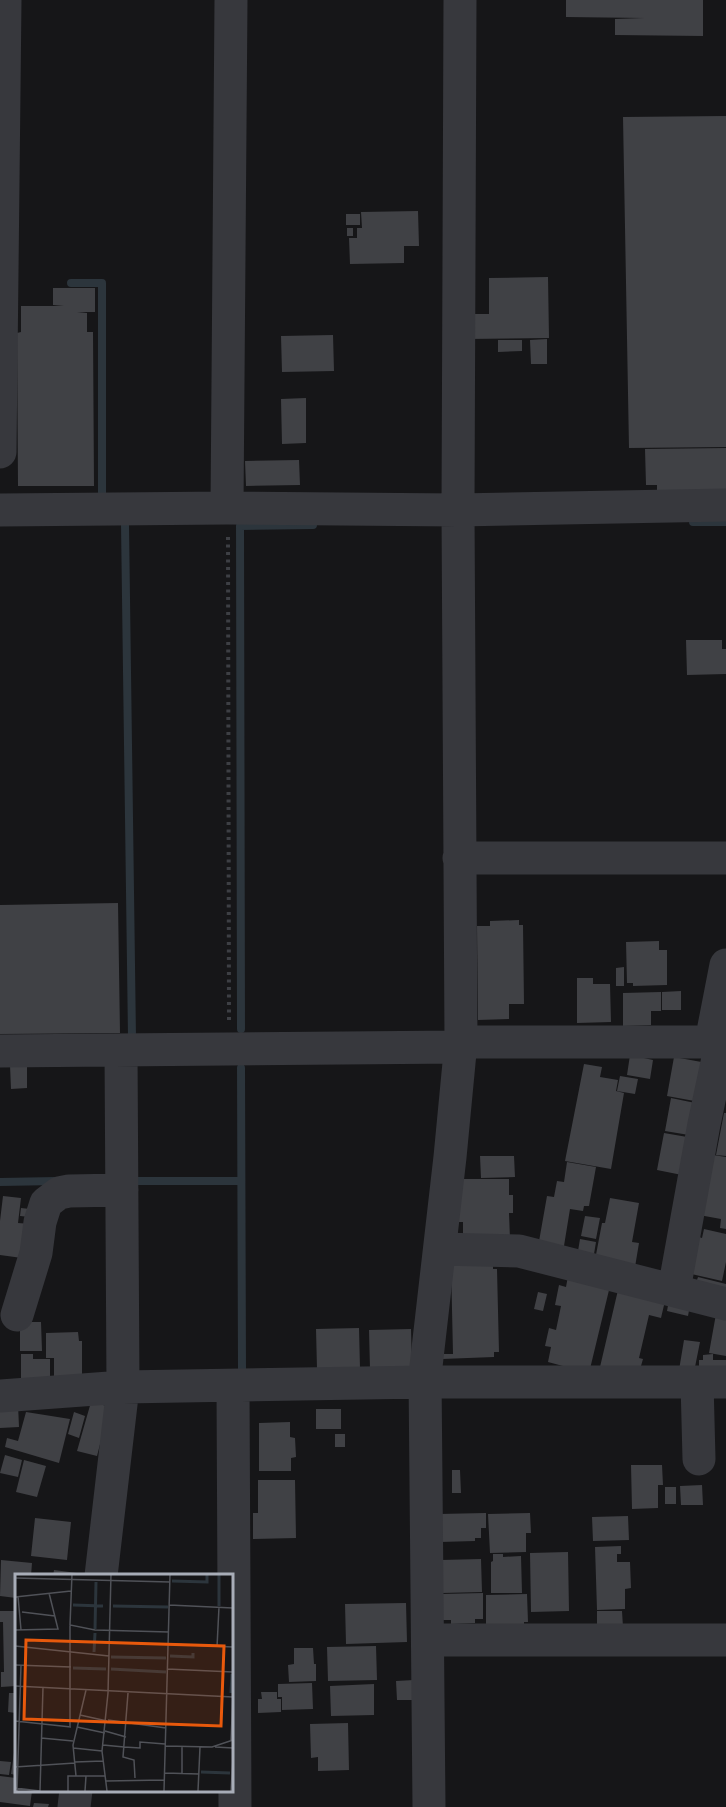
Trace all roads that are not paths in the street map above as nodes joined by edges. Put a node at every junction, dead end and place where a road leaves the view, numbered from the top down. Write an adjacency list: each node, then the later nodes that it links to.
1 (5, 0): 4 (street)
2 (231, 0): 7 (street)
3 (460, 0): 9 (street)
4 (2, 65): 5 (street)
5 (0, 452)
6 (726, 505): 9 (street)
7 (227, 508): 8 (street); 9 (street)
8 (0, 510)
9 (458, 510): 10 (street)
10 (459, 858): 11 (street); 14 (street)
11 (726, 858)
12 (726, 964): 13 (street)
13 (720, 1043): 14 (street); 19 (street)
14 (460, 1044): 15 (street); 18 (street)
15 (121, 1050): 16 (street); 17 (street)
16 (0, 1051)
17 (122, 1190): 21 (street); 25 (street)
18 (440, 1249): 19 (street); 22 (street)
19 (674, 1290): 20 (street)
20 (726, 1304)
21 (16, 1315)
22 (425, 1382): 23 (street); 24 (street); 29 (street)
23 (711, 1382): 27 (street)
24 (233, 1386): 25 (street); 33 (street)
25 (123, 1387): 26 (street); 28 (street)
26 (0, 1396)
27 (699, 1459)
28 (101, 1574)
29 (428, 1640): 30 (street); 34 (street)
30 (726, 1640)
31 (76, 1792): 32 (street)
32 (74, 1807)
33 (235, 1807)
34 (429, 1807)

